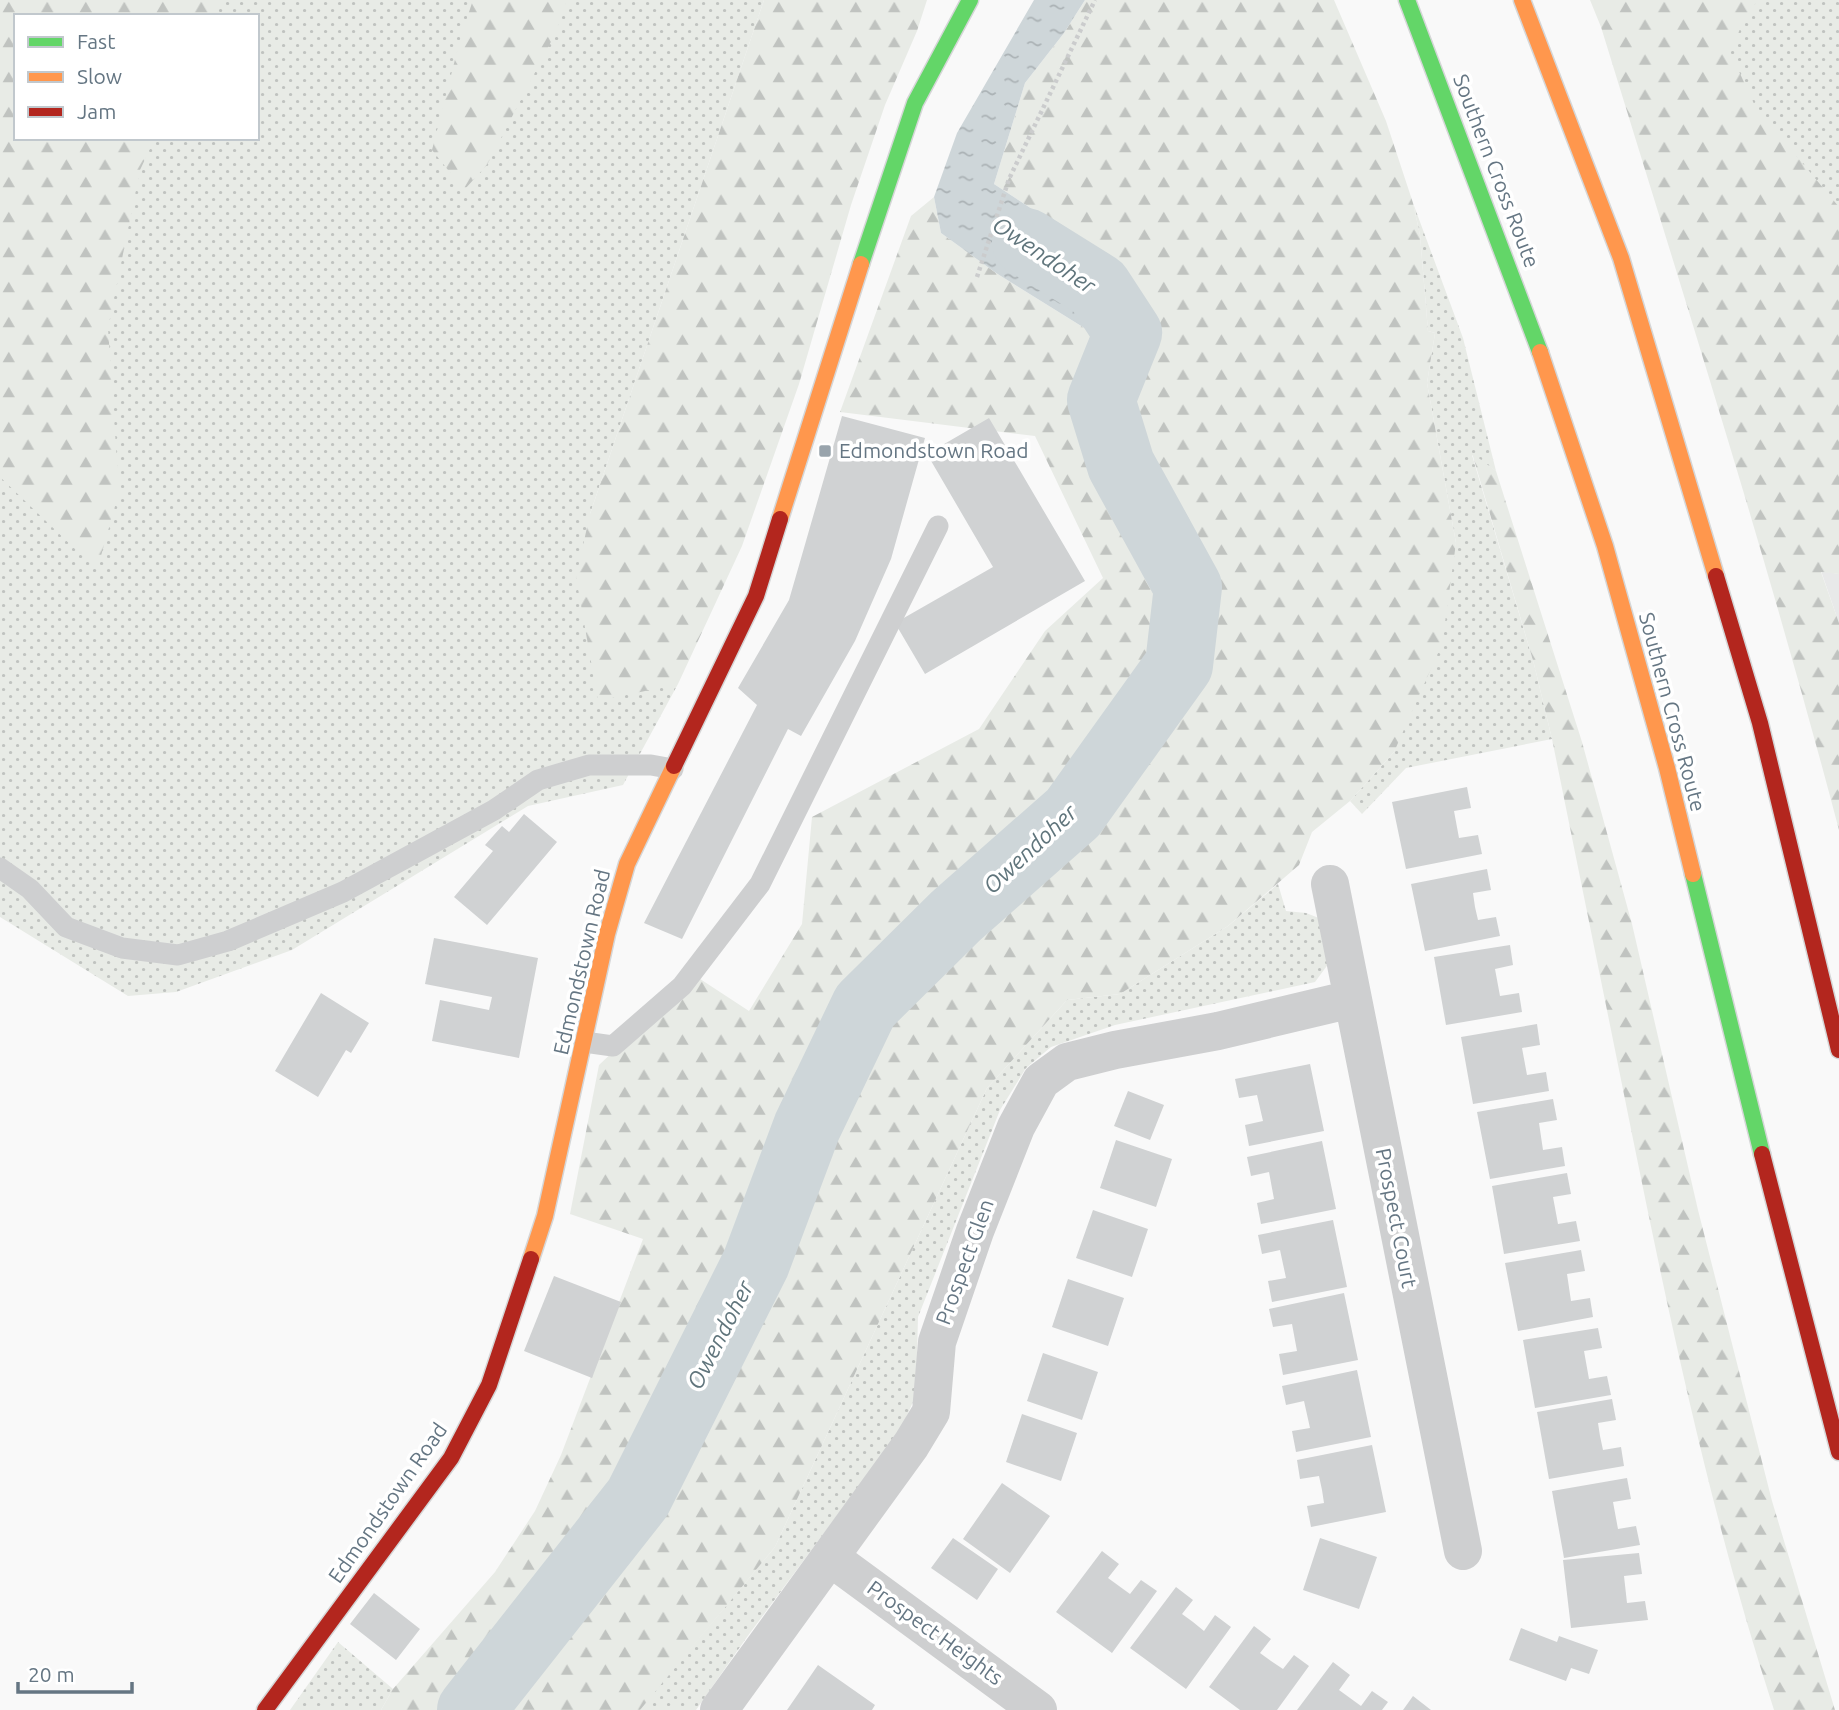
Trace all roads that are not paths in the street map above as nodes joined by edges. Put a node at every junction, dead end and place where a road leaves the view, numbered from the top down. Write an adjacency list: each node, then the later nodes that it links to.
1 (970, 0): 5 (main road, Edmondstown Road)
2 (1407, 0): 11 (main road, Southern Cross Route)
3 (1522, 0): 10 (main road)
4 (938, 526): 9 (lane)
5 (673, 769): 6 (lane); 9 (main road, Edmondstown Road)
6 (0, 868)
7 (1330, 884): 8 (street, Prospect Court)
8 (1352, 999): 12 (street, Prospect Court); 13 (street, Prospect Glen)
9 (584, 1042): 14 (main road, Edmondstown Road)
10 (1839, 1050)
11 (1839, 1452)
12 (1463, 1551)
13 (831, 1558): 15 (street, Prospect Glen); 16 (street, Prospect Heights)
14 (265, 1710)
15 (719, 1710)
16 (1038, 1710)

